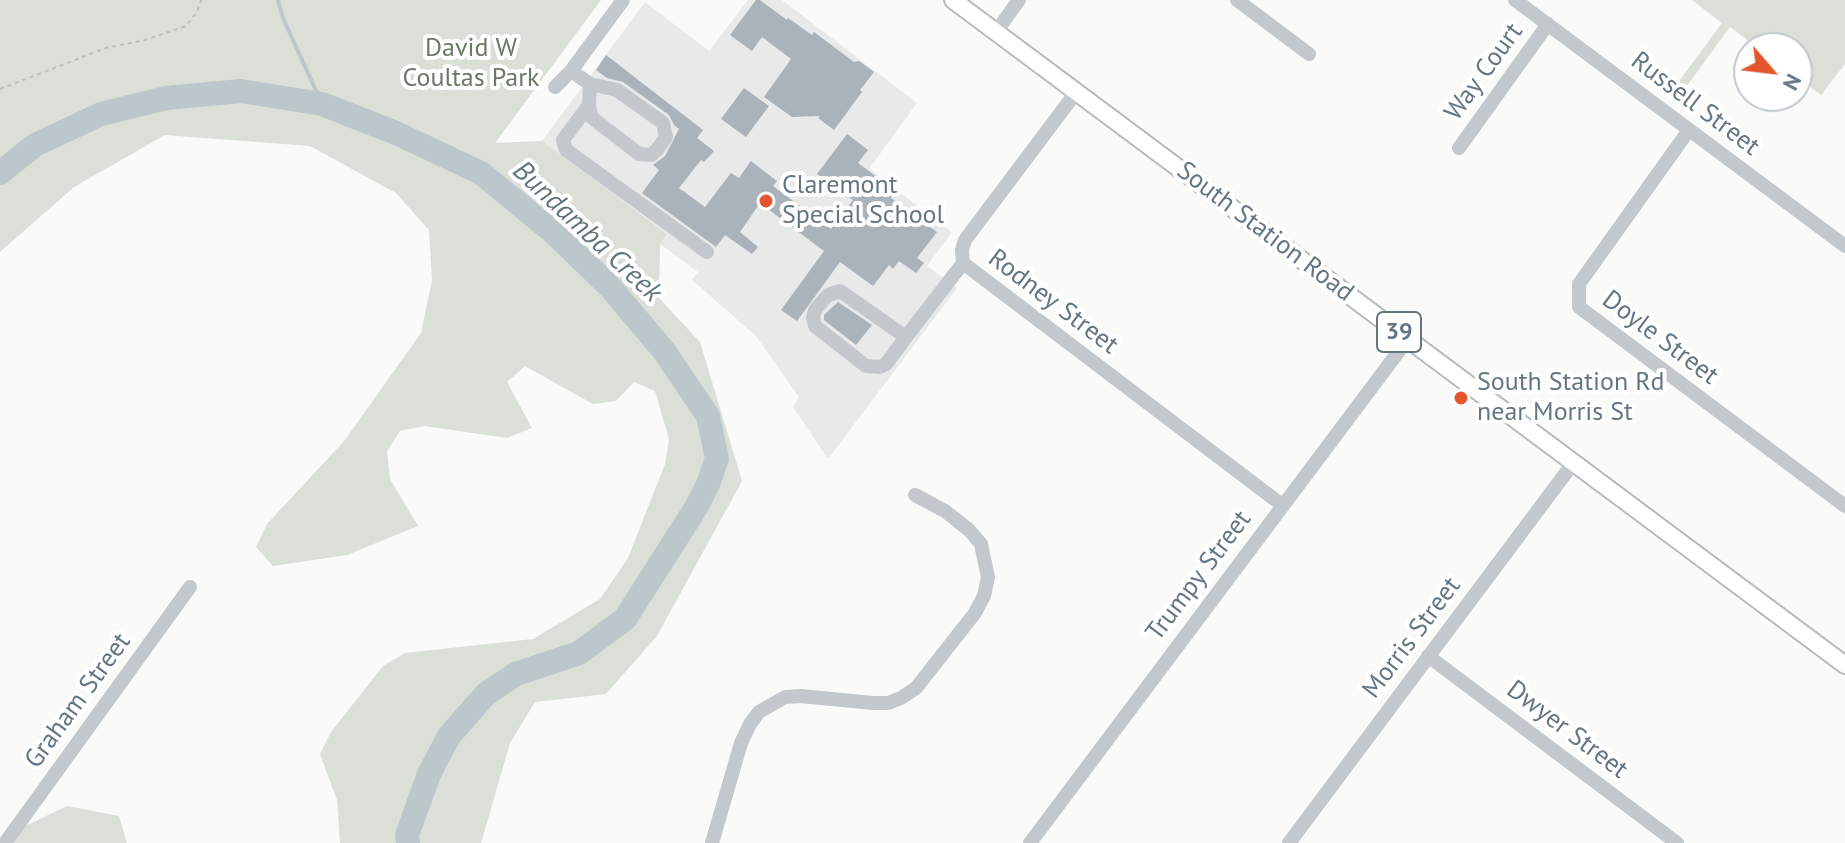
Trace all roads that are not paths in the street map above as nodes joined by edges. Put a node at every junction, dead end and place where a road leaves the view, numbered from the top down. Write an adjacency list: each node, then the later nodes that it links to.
1 (623, 0): 9 (street)
2 (953, 0): 7 (main road, South Station Road / 39)
3 (1019, 0): 7 (street)
4 (1237, 0): 8 (street)
5 (1515, 0): 6 (street, Russell Street)
6 (1548, 24): 14 (street, Russell Street); 15 (street, Way Court)
7 (996, 32): 12 (main road, South Station Road / 39)
8 (1309, 54)
9 (571, 71): 10 (street); 11 (street)
10 (590, 84): 13 (street); 13 (street)
11 (555, 87)
12 (1077, 91): 18 (street, Rodney Street); 20 (main road, South Station Road / 39)
13 (589, 105): 17 (street)
14 (1689, 130): 16 (street, Russell Street); 24 (street, Doyle Street)
15 (1459, 148)
16 (1845, 246)
17 (707, 252)
18 (963, 263): 19 (street); 23 (street, Rodney Street)
19 (906, 337): 19 (street)
20 (1408, 339): 21 (main road, South Station Road / 39); 23 (street, Trumpy Street)
21 (1574, 462): 26 (street, Morris Street); 27 (main road, South Station Road / 39)
22 (915, 495): 29 (street)
23 (1282, 505): 30 (street, Trumpy Street)
24 (1845, 506)
25 (190, 587): 28 (street, Graham Street)
26 (1428, 656): 31 (street, Morris Street); 32 (street, Dwyer Street)
27 (1845, 665)
28 (5, 843)
29 (712, 843)
30 (1030, 843)
31 (1289, 843)
32 (1677, 843)

